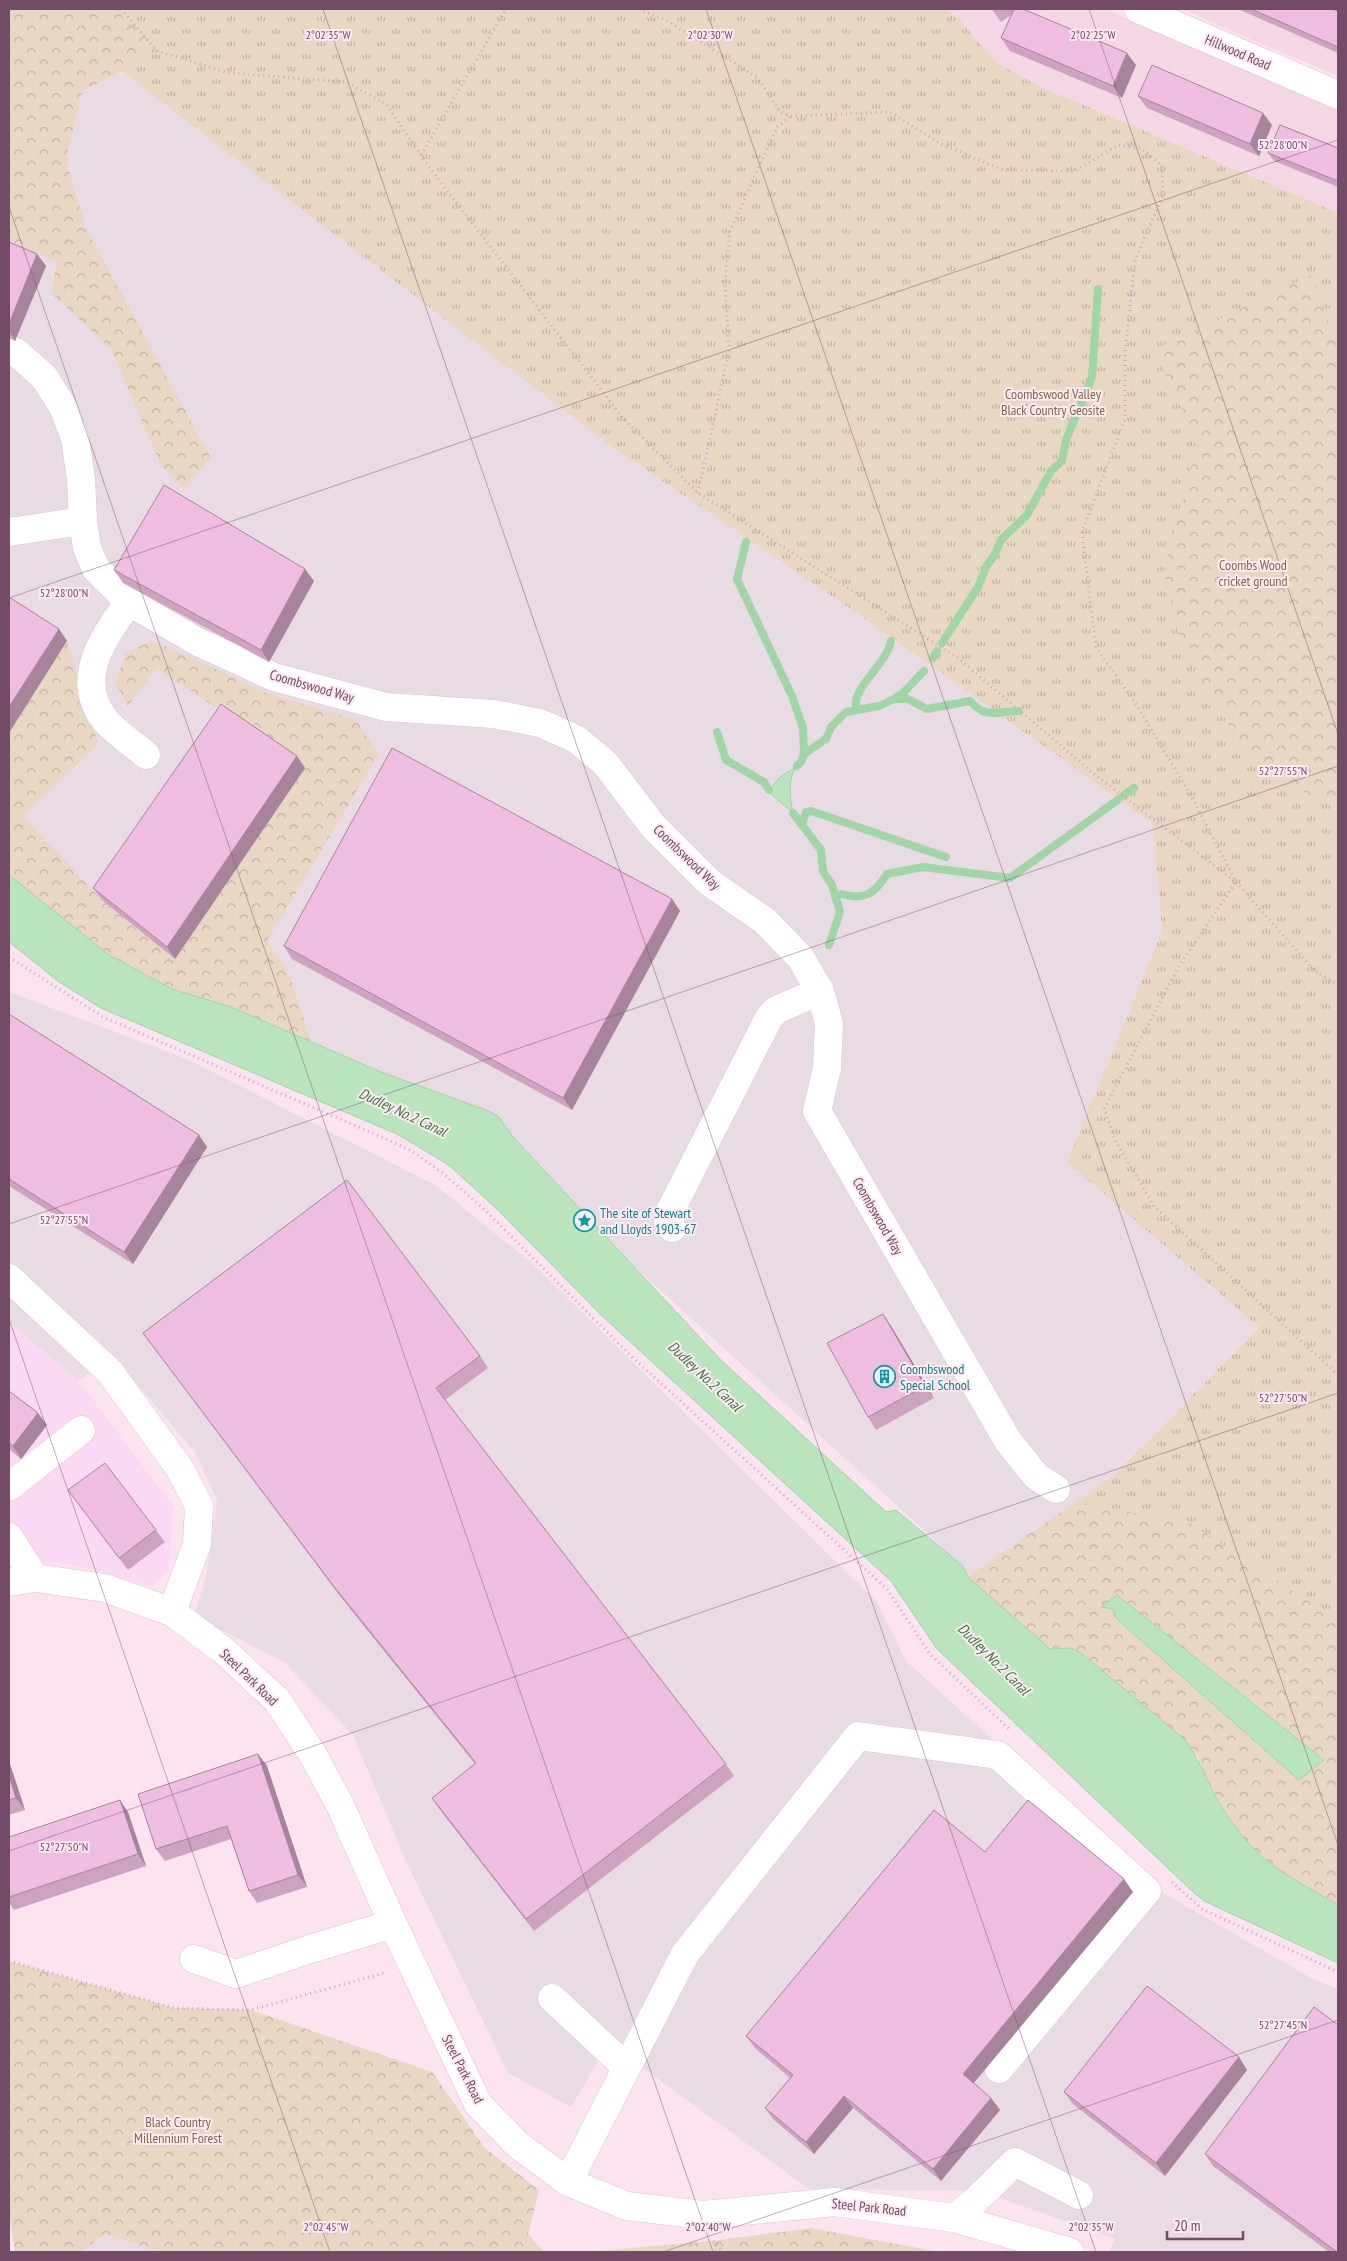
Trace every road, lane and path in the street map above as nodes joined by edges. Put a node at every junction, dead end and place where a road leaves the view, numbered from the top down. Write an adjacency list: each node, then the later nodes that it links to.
1 (121, 9): 7 (path)
2 (506, 9): 7 (path)
3 (638, 9): 6 (path)
4 (1138, 9): 5 (street, Hillwood Road)
5 (1338, 95)
6 (792, 116): 9 (path); 14 (path)
7 (421, 155): 9 (path)
8 (9, 349): 10 (street, Coombswood Way)
9 (698, 493): 14 (path)
10 (83, 521): 11 (street); 12 (street, Coombswood Way)
11 (9, 532)
12 (128, 602): 13 (street); 17 (street, Coombswood Way)
13 (146, 755)
14 (1236, 882): 16 (path); 20 (path)
15 (9, 957): 28 (path)
16 (1338, 984)
17 (820, 991): 18 (street); 23 (street, Coombswood Way)
18 (672, 1228)
19 (9, 1278): 27 (street)
20 (1338, 1375)
21 (81, 1430): 22 (street)
22 (9, 1487)
23 (1056, 1489)
24 (9, 1537): 25 (street)
25 (35, 1578): 26 (street, Steel Park Road); 27 (street, Steel Park Road)
26 (9, 1582)
27 (172, 1612): 30 (street, Steel Park Road)
28 (1015, 1734)
29 (1165, 1875): 32 (path)
30 (393, 1924): 31 (street); 36 (street, Steel Park Road)
31 (194, 1959)
32 (1338, 1972)
33 (552, 1998): 34 (street)
34 (626, 2067): 35 (street); 36 (street)
35 (999, 2069)
36 (568, 2182): 38 (street, Steel Park Road)
37 (1079, 2195): 38 (street)
38 (954, 2218): 39 (street, Steel Park Road)
39 (1070, 2252)

